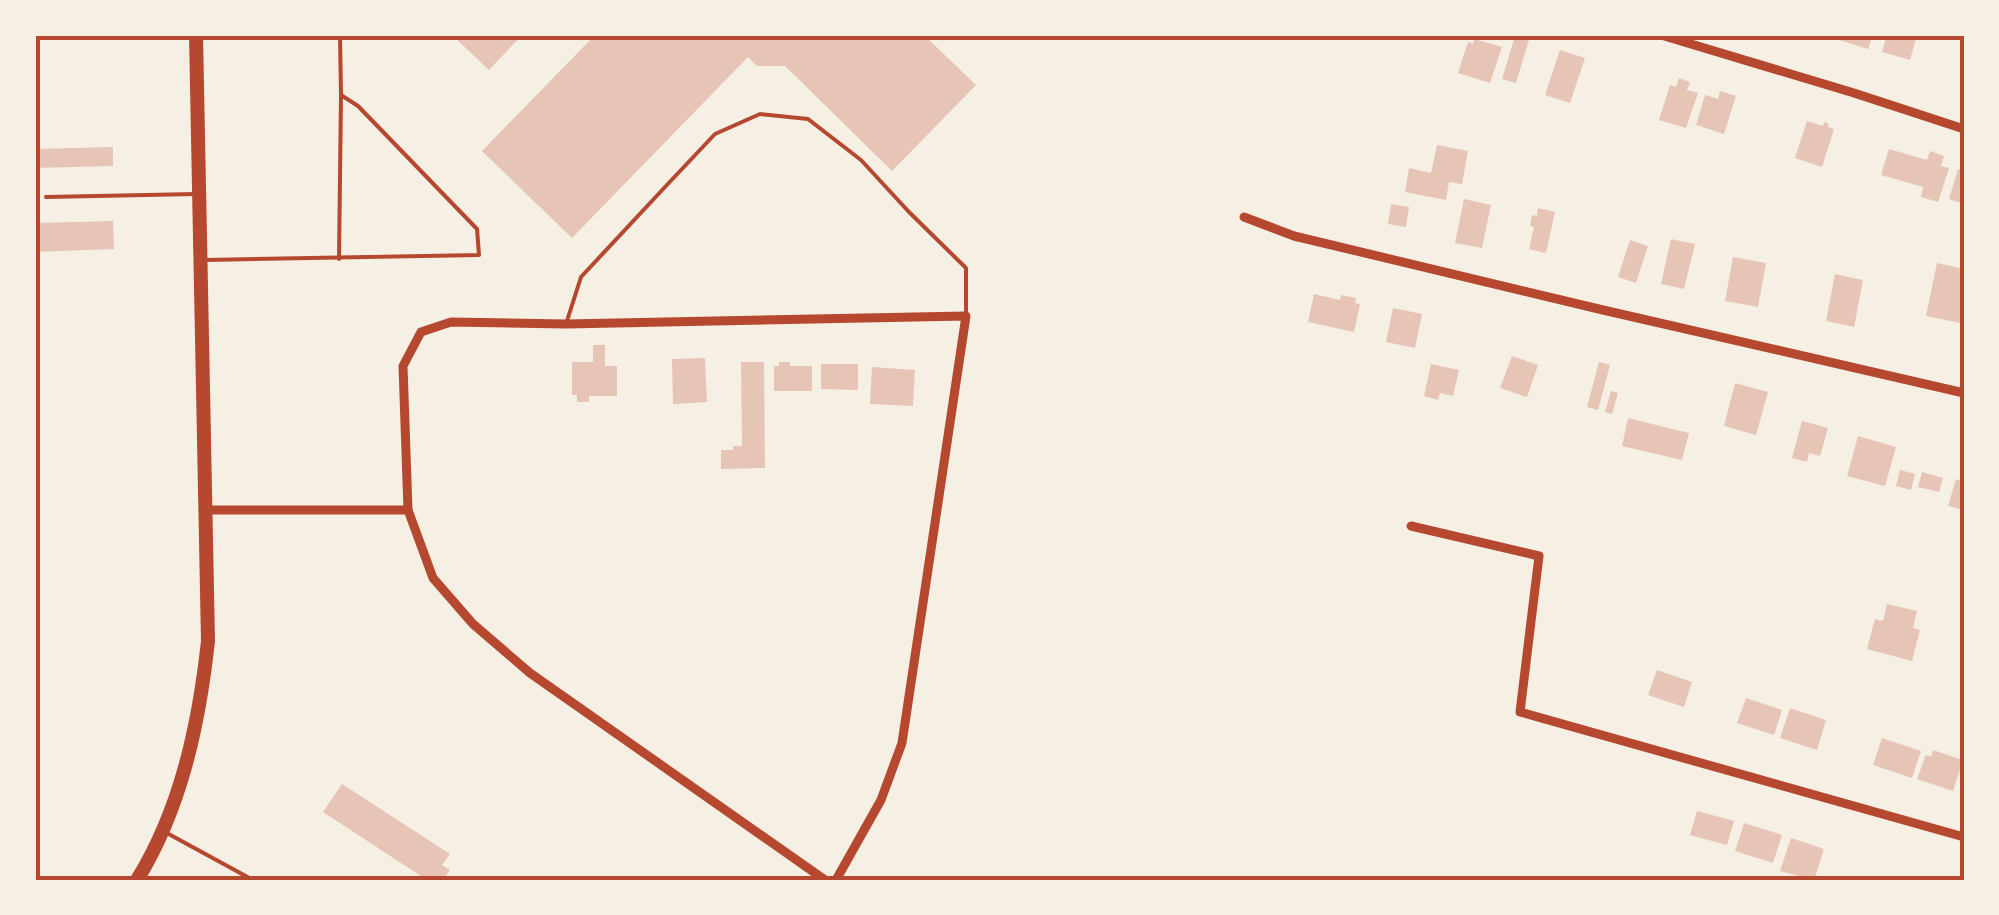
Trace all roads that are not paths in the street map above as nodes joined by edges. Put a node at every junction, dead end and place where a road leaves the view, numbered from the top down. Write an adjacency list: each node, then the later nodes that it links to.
1 (196, 35): 6 (main road)
2 (340, 35): 4 (lane)
3 (1661, 35): 5 (street)
4 (341, 94): 9 (lane); 9 (lane)
5 (1964, 129)
6 (199, 194): 7 (lane); 10 (main road)
7 (46, 197)
8 (1244, 217): 13 (street)
9 (339, 259): 10 (lane)
10 (200, 260): 14 (main road)
11 (966, 316): 12 (street); 12 (lane); 23 (street)
12 (566, 324): 15 (street)
13 (1964, 393)
14 (205, 510): 15 (street); 17 (main road)
15 (408, 510): 22 (street)
16 (1411, 526): 18 (street)
17 (162, 830): 19 (main road); 21 (lane)
18 (1964, 837)
19 (140, 875): 20 (main road)
20 (128, 880)
21 (253, 880)
22 (825, 880)
23 (836, 880)

